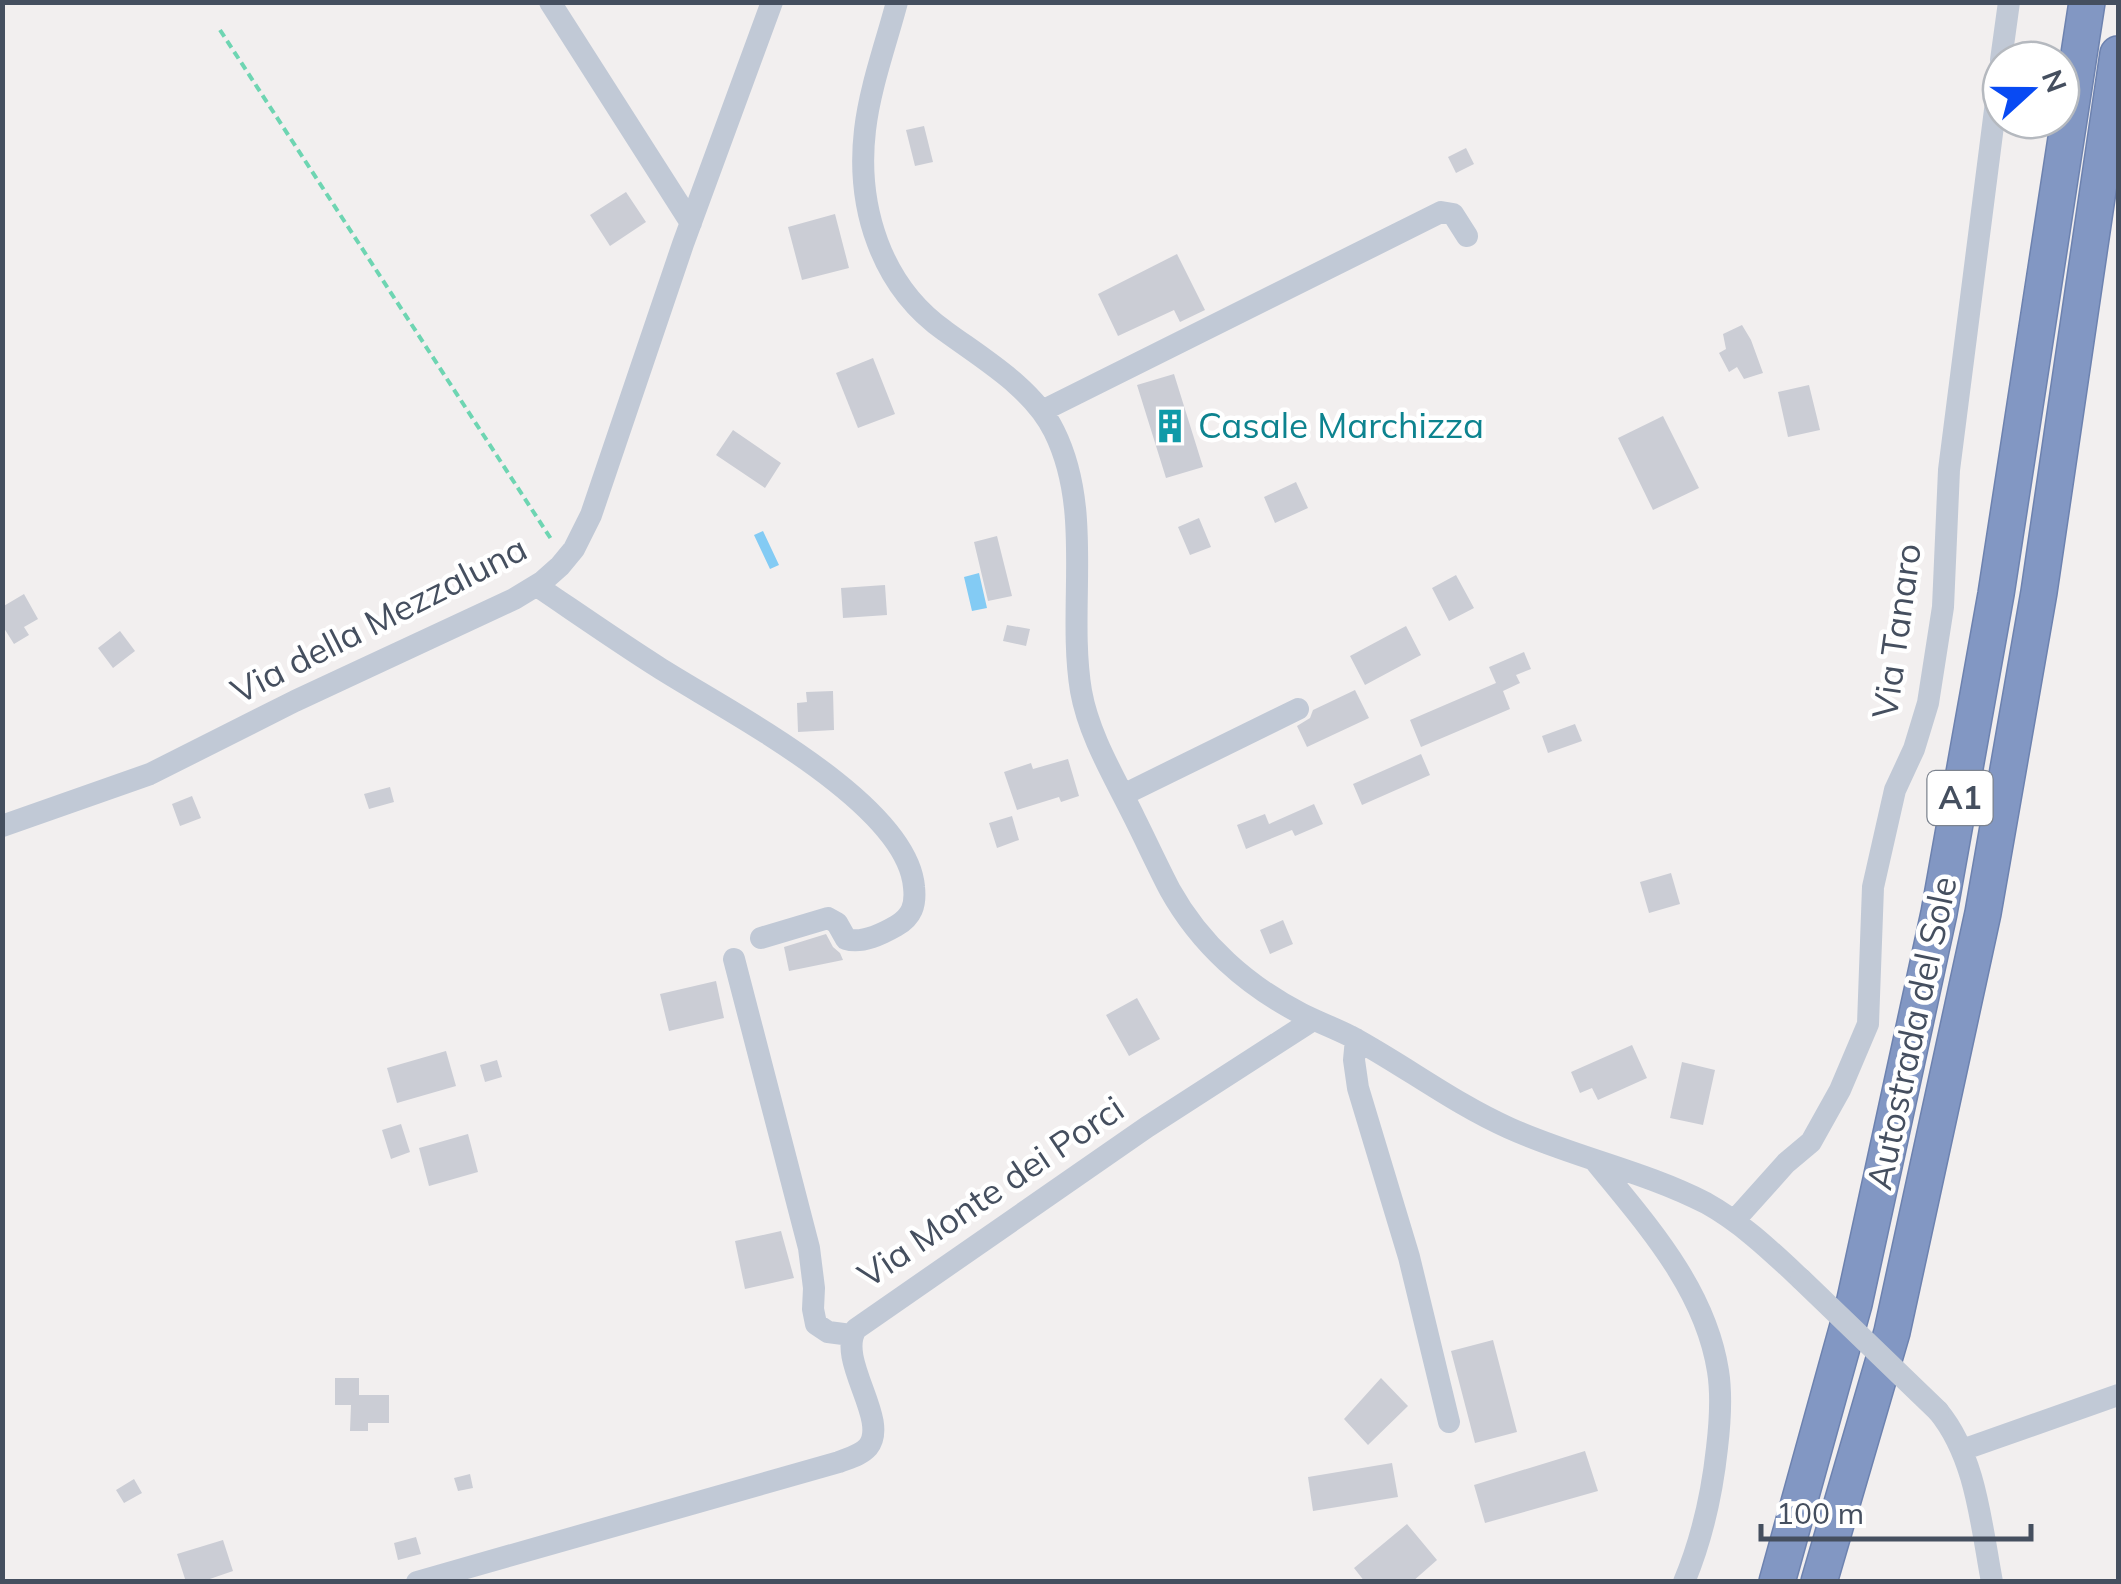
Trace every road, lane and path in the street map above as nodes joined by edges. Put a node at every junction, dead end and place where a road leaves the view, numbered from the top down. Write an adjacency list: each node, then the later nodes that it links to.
1 (550, 2): 10 (street)
2 (772, 2): 10 (street, Via della Mezzaluna)
3 (897, 2): 12 (street)
4 (2009, 2): 7 (street, Via Tanaro)
5 (2087, 2): 30 (highway, Autostrada del Sole / A1)
6 (220, 30): 13 (path)
7 (2004, 40)
8 (2118, 54): 31 (highway, Autostrada del Sole / A1)
9 (1991, 140): 23 (street, Via Tanaro)
10 (691, 223): 13 (street, Via della Mezzaluna)
11 (1467, 236): 12 (street)
12 (1042, 412): 16 (street)
13 (565, 560): 14 (street, Via della Mezzaluna)
14 (537, 586): 17 (street, Via della Mezzaluna); 18 (street)
15 (1298, 709): 16 (street)
16 (1124, 796): 20 (street)
17 (2, 826)
18 (761, 938)
19 (734, 959): 24 (street)
20 (1313, 1020): 21 (street); 24 (street, Via Monte dei Porci)
21 (1356, 1040): 22 (street); 26 (street)
22 (1594, 1160): 23 (street); 29 (street)
23 (1734, 1220): 27 (street, bridge)
24 (852, 1336): 28 (street, Via Monte dei Porci)
25 (2118, 1395): 27 (street)
26 (1450, 1422)
27 (1962, 1450): 32 (street)
28 (417, 1582)
29 (1684, 1582)
30 (1777, 1582)
31 (1820, 1582)
32 (1992, 1582)

